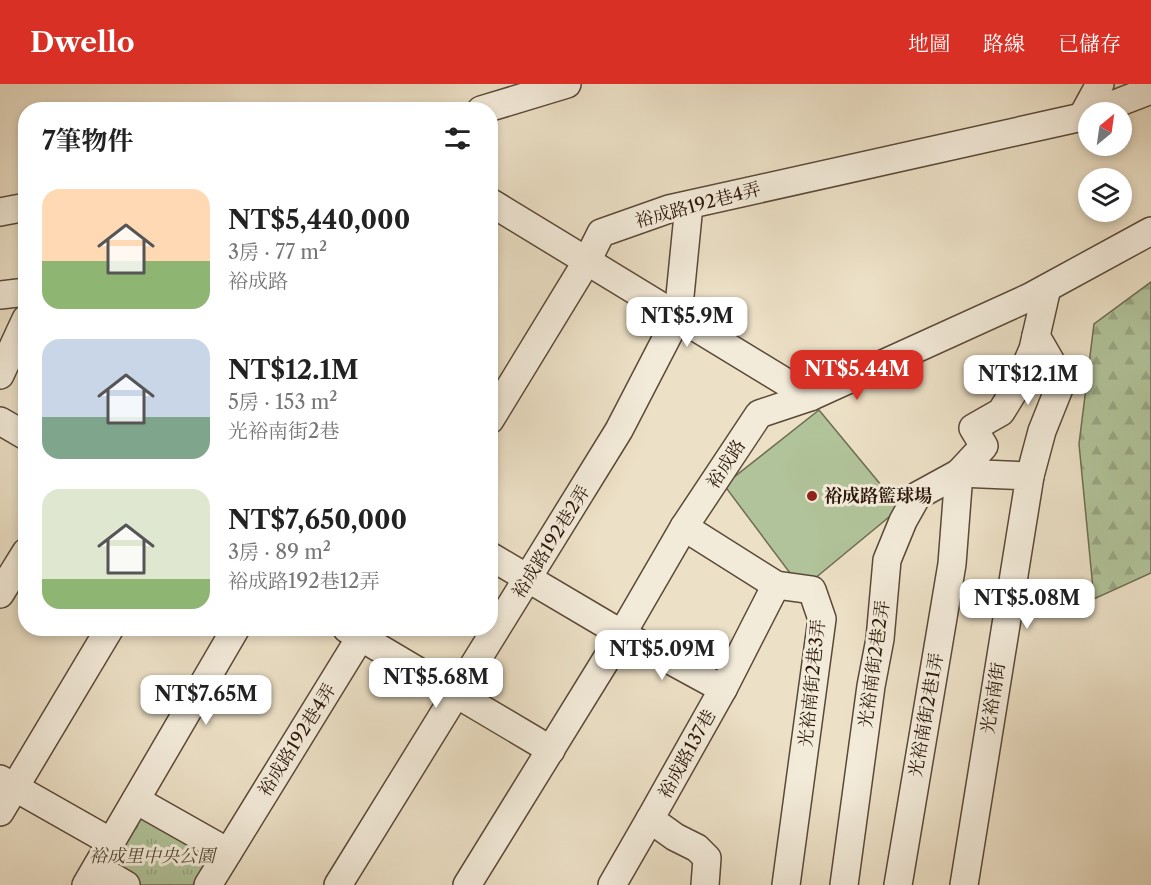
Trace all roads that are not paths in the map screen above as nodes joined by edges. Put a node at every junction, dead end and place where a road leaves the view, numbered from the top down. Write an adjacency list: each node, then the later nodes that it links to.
1 (567, 84): 6 (street)
2 (1100, 84): 4 (street)
3 (1151, 90): 5 (street, 裕成路192巷4弄)
4 (1093, 102)
5 (1121, 102)
6 (498, 105)
7 (1078, 117): 8 (street, 裕成路192巷4弄)
8 (689, 205): 13 (street, 裕成路192巷4弄); 17 (street)
9 (498, 207): 13 (street)
10 (18, 209): 11 (street)
11 (0, 212)
12 (1151, 231): 14 (street, 裕成路)
13 (587, 261): 17 (street); 21 (street, 裕成路192巷4弄)
14 (1047, 288): 19 (street); 22 (street, 裕成路)
15 (18, 293): 16 (street)
16 (0, 295)
17 (678, 316): 22 (street); 30 (street, 裕成路192巷2弄)
18 (18, 336): 20 (street)
19 (1036, 336): 25 (street); 26 (street, 光裕南街)
20 (0, 375)
21 (498, 393)
22 (810, 398): 27 (street, 裕成路)
23 (0, 421): 24 (street)
24 (18, 431)
25 (959, 473): 26 (street); 57 (street, 光裕南街2巷2弄); 58 (street, 光裕南街2巷1弄)
26 (1030, 476): 59 (street, 光裕南街)
27 (684, 527): 31 (street, 光裕南街2巷3弄); 34 (street, 裕成路)
28 (498, 561): 30 (street)
29 (18, 565): 32 (street)
30 (528, 579): 33 (street, 裕成路192巷2弄); 34 (street)
31 (776, 585): 40 (street, 裕成路137巷); 56 (street, 光裕南街2巷3弄)
32 (0, 594)
33 (498, 627)
34 (622, 634): 40 (street); 42 (street, 裕成路)
35 (105, 636): 43 (street)
36 (231, 636): 44 (street)
37 (354, 636): 48 (street, 裕成路192巷4弄)
38 (365, 636): 41 (street)
39 (493, 636): 41 (street, 裕成路192巷2弄)
40 (723, 689): 46 (street, 裕成路137巷)
41 (456, 695): 42 (street); 52 (street, 裕成路192巷2弄)
42 (551, 750): 53 (street, 裕成路)
43 (8, 783): 45 (street); 47 (street)
44 (136, 800): 47 (street); 48 (street)
45 (0, 813)
46 (650, 819): 54 (street, 裕成路137巷); 55 (street, 裕成路137巷)
47 (111, 842): 49 (street)
48 (228, 852): 51 (street, 裕成路192巷4弄)
49 (91, 877): 50 (street)
50 (126, 885)
51 (208, 885)
52 (338, 885)
53 (467, 885)
54 (612, 885)
55 (705, 885)
56 (786, 885)
57 (844, 885)
58 (898, 885)
59 (964, 885)

